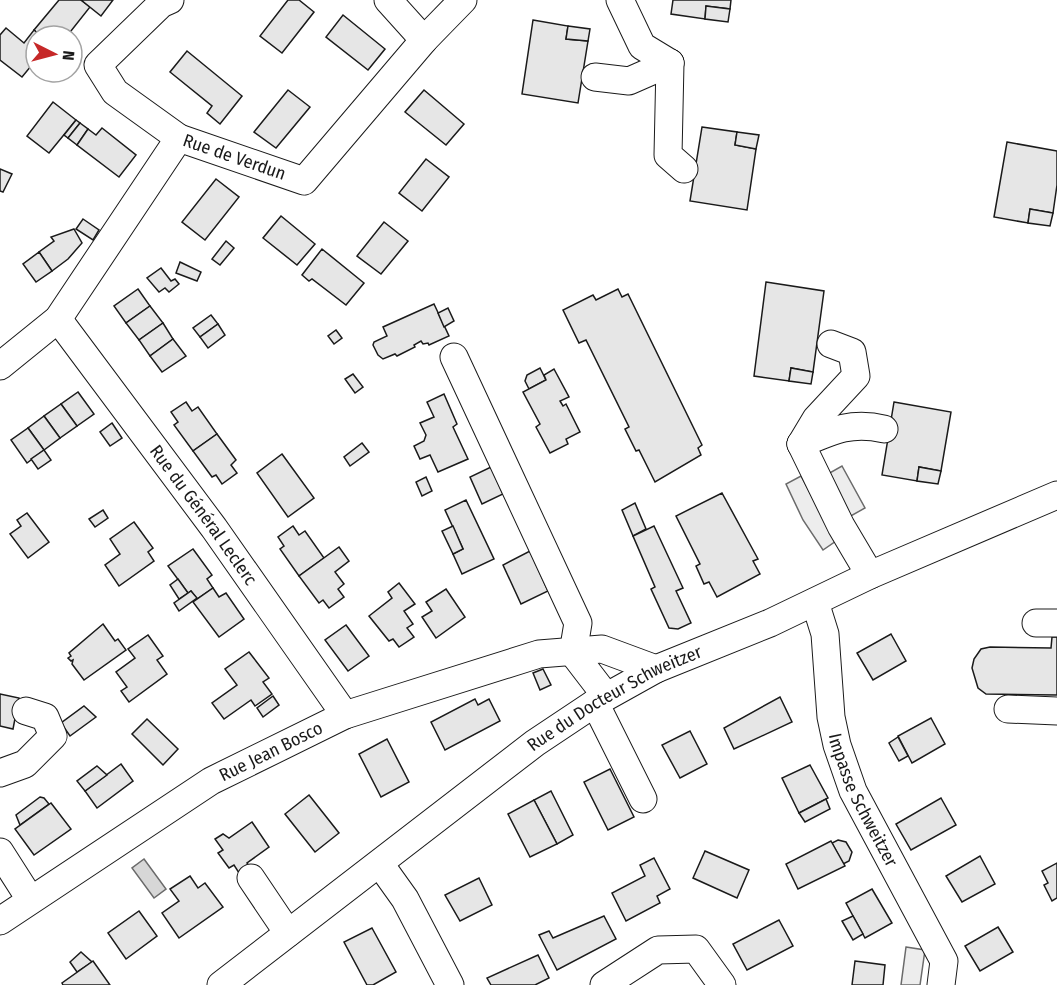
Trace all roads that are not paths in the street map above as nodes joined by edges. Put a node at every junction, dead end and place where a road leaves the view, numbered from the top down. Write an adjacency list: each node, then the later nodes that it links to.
1 (170, 0): 8 (street)
2 (388, 0): 5 (street)
3 (463, 0): 5 (street, Rue de Verdun)
4 (620, 0): 6 (street)
5 (424, 40): 8 (street, Rue de Verdun)
6 (670, 63): 7 (street); 9 (street)
7 (595, 77)
8 (179, 138): 10 (street, Rue de Verdun)
9 (684, 169)
10 (58, 319): 13 (street, Rue de Verdun); 25 (street, Rue du Général Leclerc)
11 (831, 344): 15 (street)
12 (454, 357): 19 (street)
13 (0, 366)
14 (884, 429): 15 (street)
15 (801, 444): 17 (street)
16 (1057, 495): 17 (street, Rue du Docteur Schweitzer)
17 (870, 575): 18 (street, Rue du Docteur Schweitzer)
18 (815, 602): 20 (street, Rue du Docteur Schweitzer); 38 (street, Impasse Schweitzer)
19 (573, 653): 20 (street, Rue Jean Bosco); 21 (street); 25 (street, Rue Jean Bosco)
20 (656, 669): 21 (street, Rue du Docteur Schweitzer)
21 (601, 700): 27 (street); 29 (street, Rue du Docteur Schweitzer)
22 (1008, 709): 24 (street)
23 (27, 711): 26 (street)
24 (1057, 711)
25 (345, 715): 32 (street, Rue Jean Bosco)
26 (0, 773)
27 (643, 799)
28 (0, 852): 32 (street)
29 (380, 864): 33 (street, Rue du Docteur Schweitzer); 35 (street)
30 (251, 878): 33 (street)
31 (0, 886): 32 (street)
32 (16, 909)
33 (288, 933): 34 (street, Rue du Docteur Schweitzer)
34 (221, 985)
35 (450, 985)
36 (604, 985): 37 (street)
37 (722, 985)
38 (941, 985)

